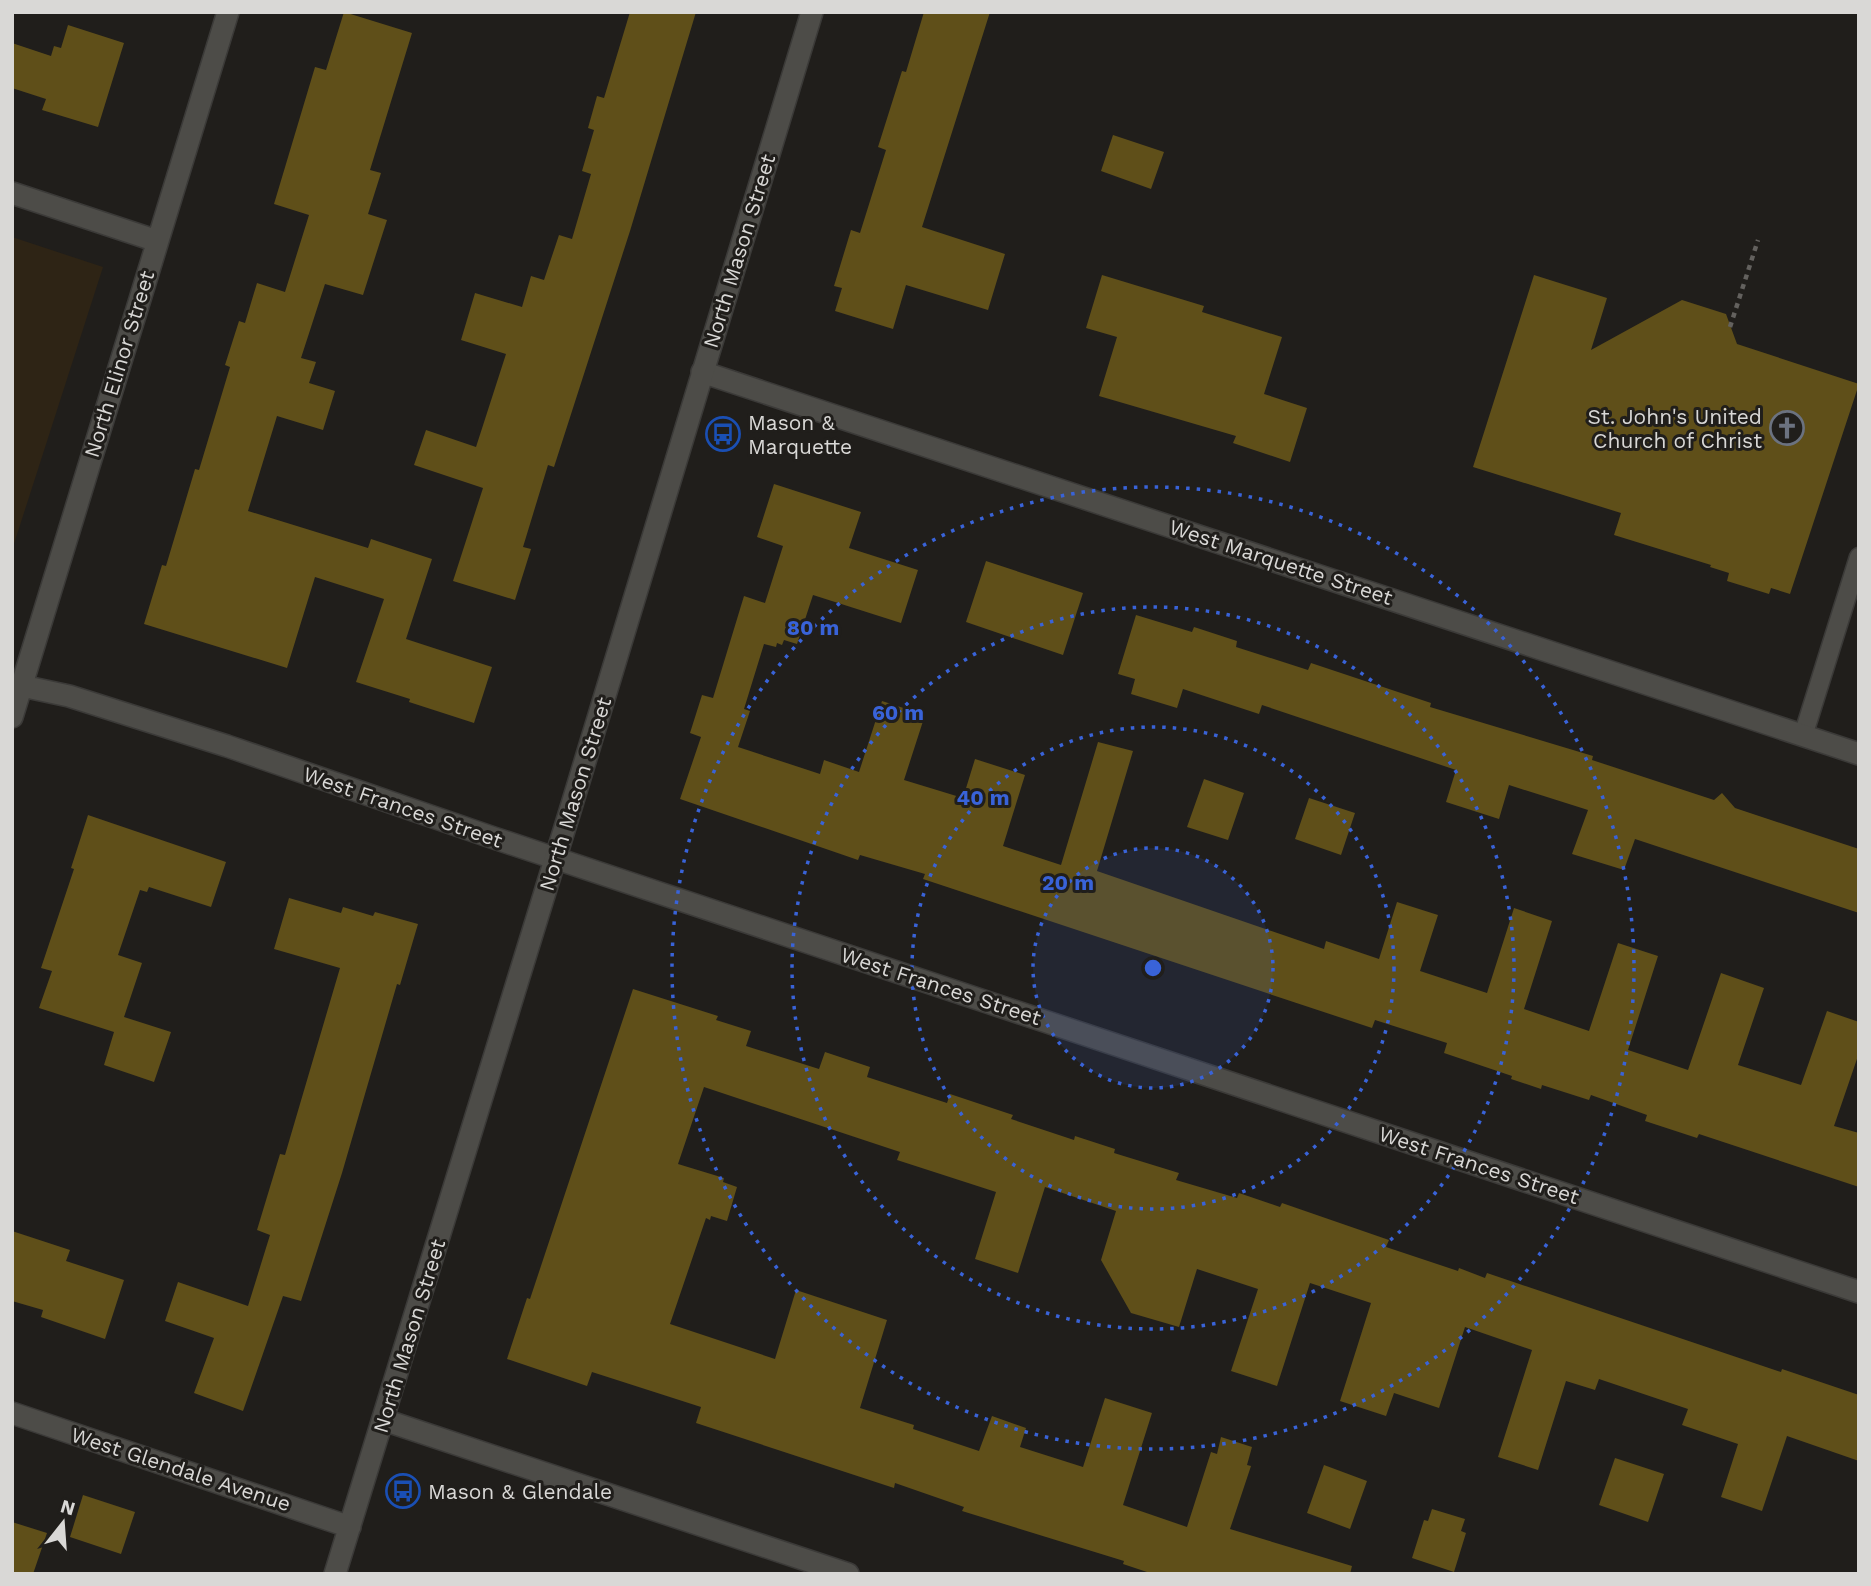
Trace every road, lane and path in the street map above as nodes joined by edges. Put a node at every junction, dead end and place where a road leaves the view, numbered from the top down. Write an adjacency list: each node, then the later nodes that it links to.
1 (228, 12): 5 (street, North Elinor Street)
2 (811, 12): 7 (street, North Mason Street)
3 (12, 192): 5 (street)
4 (1758, 240): 6 (path)
5 (157, 241): 9 (street, North Elinor Street)
6 (1730, 327)
7 (702, 372): 11 (street, West Marquette Street); 13 (street, North Mason Street)
8 (1859, 557): 11 (lane)
9 (22, 686): 10 (street, North Elinor Street); 13 (street, West Frances Street)
10 (12, 718)
11 (1803, 736): 12 (street, West Marquette Street)
12 (1859, 754)
13 (554, 858): 14 (street, West Frances Street); 16 (street, North Mason Street)
14 (1859, 1292)
15 (12, 1413): 17 (street, West Glendale Avenue)
16 (384, 1420): 17 (street, North Mason Street); 19 (street)
17 (350, 1527): 18 (street, North Mason Street)
18 (335, 1574)
19 (848, 1574)

